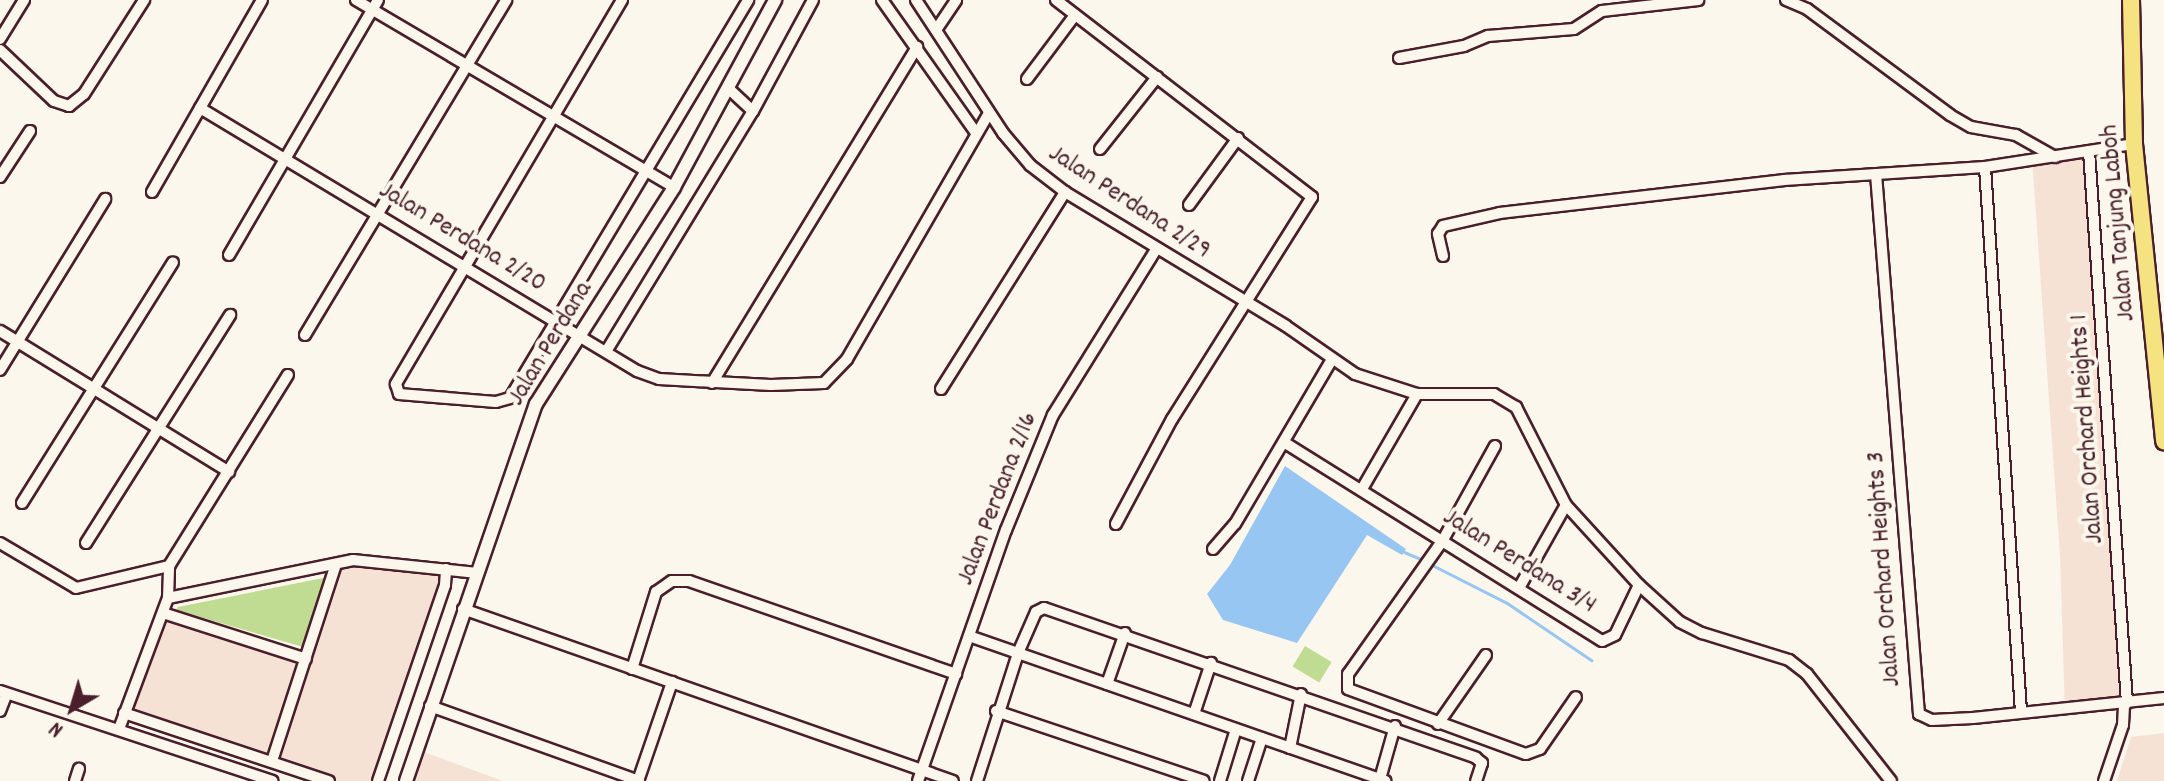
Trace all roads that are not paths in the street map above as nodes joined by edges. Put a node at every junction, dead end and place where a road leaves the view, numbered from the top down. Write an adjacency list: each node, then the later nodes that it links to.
1 (24, 0): 20 (street)
2 (144, 0): 22 (street)
3 (262, 0): 28 (street)
4 (356, 0): 17 (street)
5 (506, 0): 24 (street)
6 (622, 0): 31 (street)
7 (748, 0): 41 (street)
8 (775, 0): 27 (street, Jalan Perdana)
9 (813, 0): 29 (street)
10 (882, 0): 21 (street)
11 (916, 0): 19 (street, Jalan Perdana 2/29)
12 (956, 0): 19 (street)
13 (1056, 0): 18 (street)
14 (1698, 0): 23 (street)
15 (1786, 0): 38 (street)
16 (2131, 0): 35 (highway, Jalan Tanjung Laboh)
17 (375, 5): 24 (street); 39 (street)
18 (1075, 15): 25 (street); 26 (street)
19 (936, 30): 30 (street, Jalan Perdana 2/29)
20 (0, 39)
21 (917, 47): 33 (street); 66 (street)
22 (0, 50)
23 (1399, 58)
24 (469, 66): 31 (street); 49 (street)
25 (1157, 77): 34 (street); 36 (street)
26 (1027, 79)
27 (728, 88): 29 (street); 44 (street, Jalan Perdana)
28 (200, 108): 39 (street, Jalan Perdana 2/20); 45 (street)
29 (753, 111): 62 (street)
30 (989, 113): 33 (street, Jalan Perdana 2/20); 46 (street, Jalan Perdana 2/29)
31 (556, 118): 41 (street); 54 (street)
32 (30, 131): 43 (street)
33 (976, 133): 66 (street, Jalan Perdana 2/20)
34 (1238, 138): 48 (street); 55 (street)
35 (2134, 144): 37 (street); 71 (highway, Jalan Tanjung Laboh)
36 (1100, 149)
37 (2089, 151): 38 (street); 106 (street, Jalan Orchard Heights 1)
38 (2055, 157): 40 (street)
39 (287, 158): 49 (street, Jalan Perdana 2/20); 51 (street)
40 (1985, 167): 42 (street); 110 (street)
41 (647, 171): 44 (street); 57 (street)
42 (1876, 174): 52 (street); 110 (street, Jalan Orchard Heights 3)
43 (0, 177)
44 (674, 187): 60 (street, Jalan Perdana)
45 (152, 192)
46 (1065, 192): 50 (street, Jalan Perdana 2/29); 68 (street)
47 (105, 199): 61 (street)
48 (1189, 205)
49 (377, 213): 54 (street, Jalan Perdana 2/20); 59 (street)
50 (1155, 251): 55 (street, Jalan Perdana 2/29); 93 (street, Jalan Perdana 2/16)
51 (229, 255)
52 (1443, 256)
53 (173, 262): 67 (street)
54 (467, 268): 57 (street, Jalan Perdana 2/20); 57 (street)
55 (1244, 302): 63 (street, Jalan Perdana 2/29); 78 (street)
56 (230, 315): 70 (street)
57 (556, 320): 60 (street, Jalan Perdana 2/20)
58 (0, 331): 61 (street)
59 (305, 335)
60 (579, 335): 62 (street, Jalan Perdana 2/20); 86 (street, Jalan Perdana)
61 (18, 342): 64 (street); 67 (street)
62 (607, 350): 66 (street, Jalan Perdana 2/20)
63 (1331, 361): 69 (street, Jalan Perdana 3/4); 72 (street)
64 (0, 370)
65 (288, 375): 74 (street)
66 (712, 383)
67 (94, 389): 70 (street); 76 (street)
68 (941, 389)
69 (1417, 394): 75 (street); 77 (street, Jalan Perdana 3/4)
70 (160, 429): 74 (street); 81 (street)
71 (2164, 441)
72 (1285, 443): 75 (street, Jalan Perdana 3/4); 82 (street)
73 (1495, 446): 79 (street)
74 (229, 472): 84 (street)
75 (1362, 489): 79 (street, Jalan Perdana 3/4)
76 (22, 503)
77 (1566, 505): 87 (street, Jalan Perdana 3/4); 88 (street)
78 (1116, 524)
79 (1443, 540): 88 (street, Jalan Perdana 3/4); 113 (street)
80 (0, 543): 84 (street)
81 (86, 543)
82 (1213, 549)
83 (336, 564): 85 (street); 89 (street); 96 (street)
84 (169, 566): 89 (street)
85 (446, 569): 86 (street); 126 (street)
86 (477, 573): 90 (street, Jalan Perdana)
87 (1639, 585): 88 (street, Jalan Perdana 3/4); 135 (street)
88 (1519, 588)
89 (168, 598): 91 (street)
90 (463, 609): 98 (street); 107 (street, Jalan Perdana)
91 (163, 613): 96 (street); 111 (street)
92 (1125, 633): 94 (street); 97 (street); 101 (street)
93 (969, 636): 94 (street); 99 (street, Jalan Perdana 2/16)
94 (1018, 653): 101 (street); 109 (street)
95 (1486, 655): 113 (street)
96 (306, 659): 119 (street)
97 (1211, 663): 103 (street); 112 (street)
98 (632, 669): 99 (street); 100 (street)
99 (956, 674): 121 (street, Jalan Perdana 2/16)
100 (672, 682): 121 (street); 128 (street)
101 (1107, 684): 112 (street)
102 (3, 693): 108 (street); 115 (street)
103 (1301, 694): 114 (street); 118 (street)
104 (1576, 697): 113 (street)
105 (2163, 698): 106 (street, Jalan Orchard Heights 3)
106 (2126, 703): 110 (street, Jalan Orchard Heights 3); 136 (street, Jalan Orchard Heights 1)
107 (430, 706): 127 (street, Jalan Perdana); 128 (street)
108 (0, 711)
109 (996, 711): 130 (street); 131 (street)
110 (2021, 712)
111 (124, 713): 115 (street); 119 (street)
112 (1194, 714): 116 (street)
113 (1438, 724)
114 (1395, 726): 122 (street); 134 (street)
115 (119, 729): 124 (street)
116 (1236, 729): 117 (street); 132 (street)
117 (1262, 738): 118 (street); 133 (street)
118 (1290, 748): 122 (street)
119 (272, 761): 125 (street)
120 (79, 769): 123 (street)
121 (920, 776): 129 (street)
122 (1383, 780)
123 (75, 781)
124 (272, 781)
125 (329, 781)
126 (378, 781)
127 (406, 781)
128 (638, 781)
129 (953, 781)
130 (977, 781)
131 (1204, 781)
132 (1220, 781)
133 (1248, 781)
134 (1476, 781)
135 (1891, 781)
136 (2104, 781)

